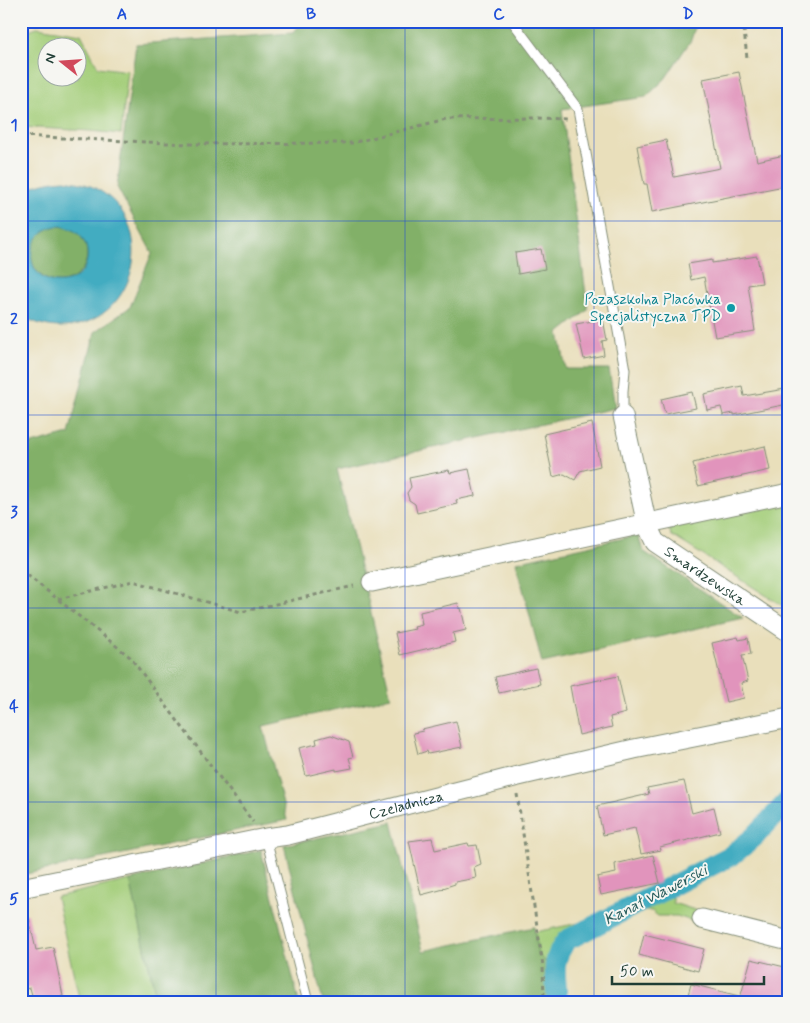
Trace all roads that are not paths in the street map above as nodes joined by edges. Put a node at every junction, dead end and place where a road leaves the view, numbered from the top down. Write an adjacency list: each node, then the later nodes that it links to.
1 (512, 21): 2 (lane)
2 (623, 416): 4 (street, Smardzewska)
3 (789, 493): 4 (street)
4 (647, 525): 5 (street); 6 (street, Smardzewska)
5 (372, 582)
6 (789, 632)
7 (789, 718): 8 (street, Czeladnicza)
8 (266, 838): 9 (street, Czeladnicza); 12 (lane)
9 (21, 888)
10 (702, 919): 11 (street)
11 (789, 941)
12 (308, 1002)

